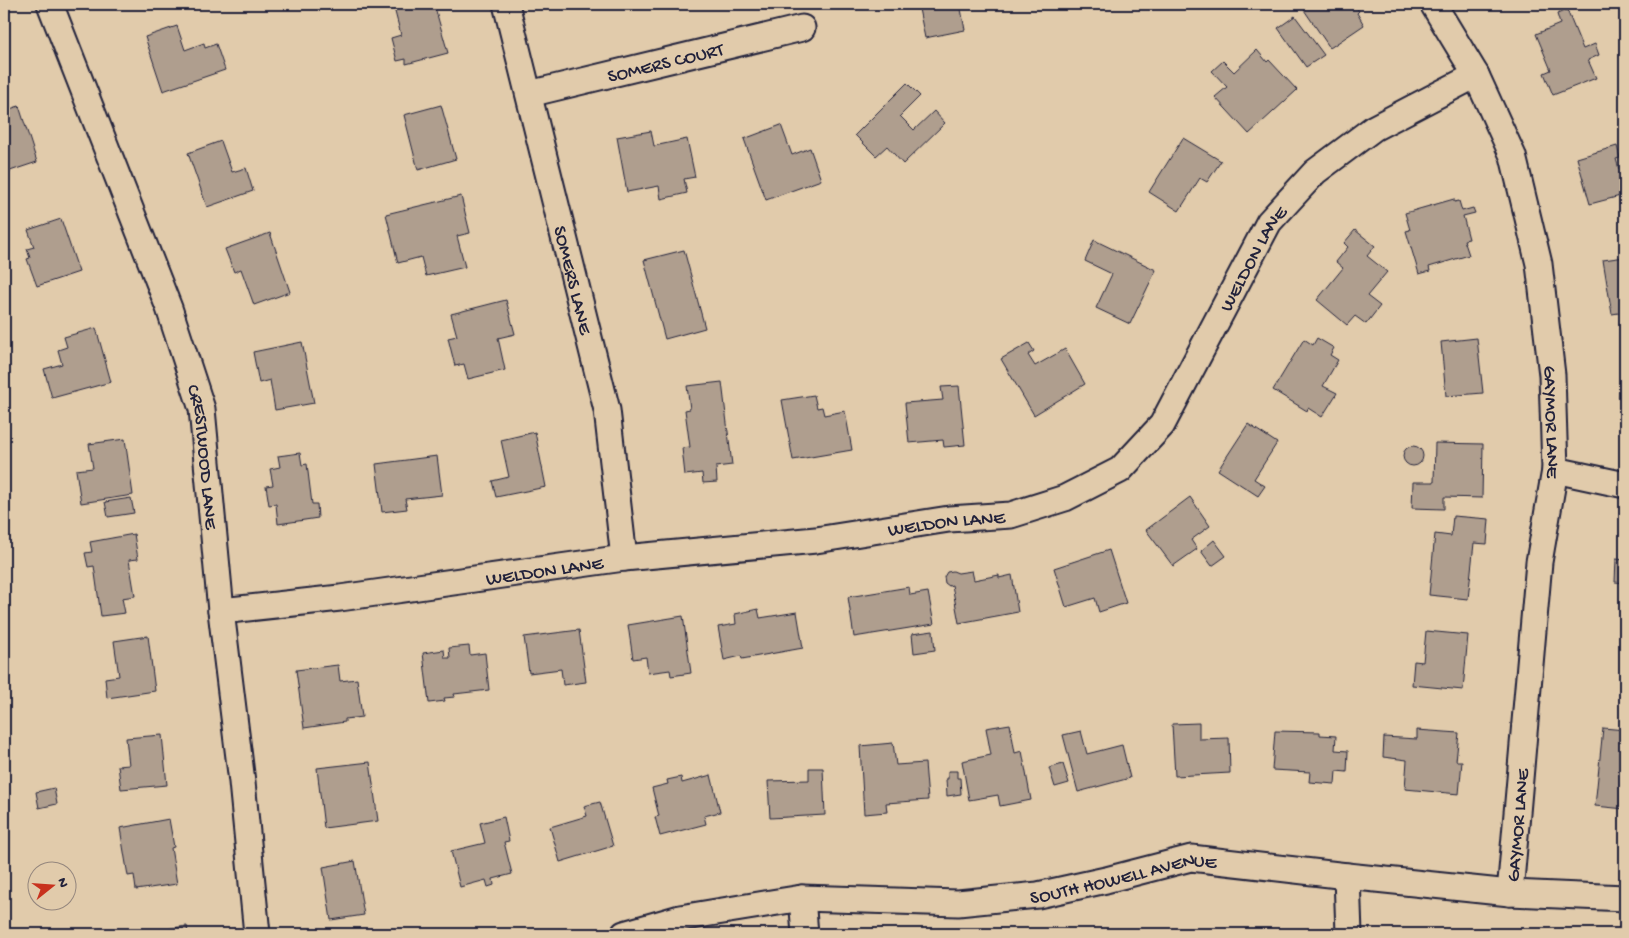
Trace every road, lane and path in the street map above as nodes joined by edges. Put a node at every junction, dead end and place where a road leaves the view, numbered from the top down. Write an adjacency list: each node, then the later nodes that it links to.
1 (50, 4): 10 (street, CRESTWOOD LANE)
2 (506, 4): 6 (street, SOMERS LANE)
3 (1433, 4): 5 (street, GAYMOR LANE)
4 (802, 28): 6 (street, SOMERS COURT)
5 (1476, 74): 7 (street, GAYMOR LANE); 9 (street, WELDON LANE)
6 (529, 94): 9 (street, SOMERS LANE)
7 (1555, 470): 8 (street); 12 (street, GAYMOR LANE)
8 (1625, 485)
9 (624, 558): 10 (street, WELDON LANE)
10 (222, 611): 15 (street, CRESTWOOD LANE)
11 (1347, 876): 12 (street, SOUTH HOWELL AVENUE); 13 (street, SOUTH HOWELL AVENUE); 18 (street)
12 (1510, 893): 14 (street, SOUTH HOWELL AVENUE)
13 (802, 898): 16 (street, SOUTH HOWELL AVENUE); 17 (street)
14 (1625, 898)
15 (257, 934)
16 (624, 934)
17 (805, 934)
18 (1349, 934)

